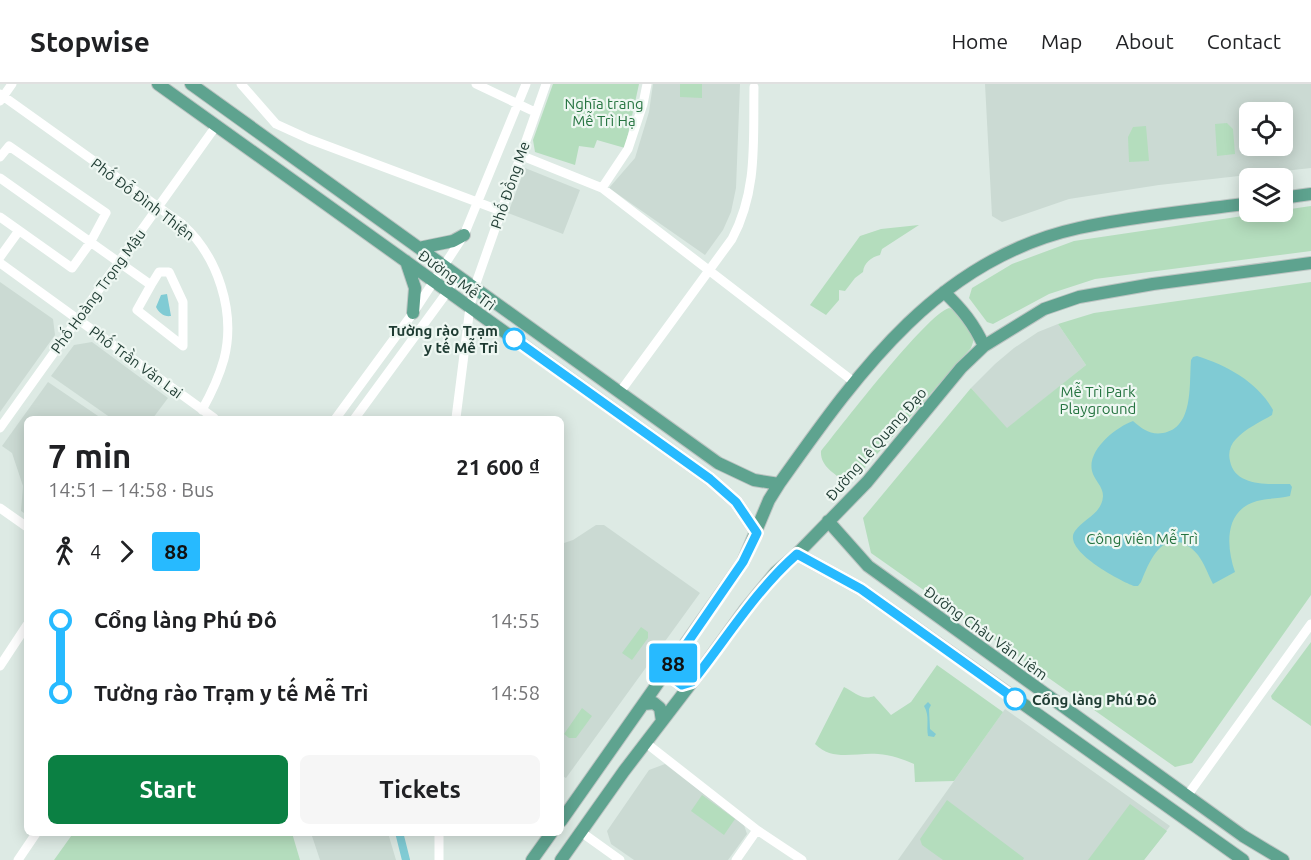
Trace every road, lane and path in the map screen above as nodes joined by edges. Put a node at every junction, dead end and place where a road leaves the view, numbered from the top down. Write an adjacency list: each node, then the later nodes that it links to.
1 (12, 84): 10 (street)
2 (158, 84): 13 (main road, Đường Mễ Trì)
3 (191, 84): 28 (main road, Đường Mễ Trì)
4 (241, 84): 20 (street)
5 (476, 84): 11 (street)
6 (526, 84): 11 (street, Phố Đồng Me)
7 (546, 84): 12 (street, Phố Đồng Me)
8 (647, 84): 17 (street)
9 (754, 87): 35 (street)
10 (1, 97): 22 (street, Phố Đỗ Đình Thiện)
11 (518, 104): 12 (street); 20 (street, Phố Đồng Me)
12 (535, 112): 14 (street, Phố Đồng Me)
13 (216, 126): 22 (street, Phố Hoàng Trọng Mậu); 30 (main road, Đường Mễ Trì)
14 (520, 156): 17 (street); 23 (street, Phố Đồng Me)
15 (0, 157): 27 (street)
16 (0, 178): 27 (street)
17 (602, 188): 35 (street)
18 (1311, 194): 19 (main road)
19 (1293, 196)
20 (478, 202): 23 (street); 26 (street, Phố Đồng Me)
21 (1239, 205): 41 (main road)
22 (158, 207): 31 (street, Phố Hoàng Trọng Mậu); 48 (street, Phố Đỗ Đình Thiện)
23 (501, 210): 39 (street, Phố Đồng Me)
24 (0, 218): 25 (street)
25 (18, 232): 27 (street); 29 (street)
26 (464, 235): 28 (main road); 34 (street, Phố Đồng Me)
27 (90, 243): 31 (street)
28 (419, 248): 34 (main road, Đường Mễ Trì)
29 (0, 257)
30 (405, 260): 37 (main road, Đường Mễ Trì); 43 (main road)
31 (119, 261): 38 (street); 44 (street, Phố Hoàng Trọng Mậu)
32 (0, 263): 44 (street, Phố Trần Văn Lai)
33 (1311, 263): 45 (main road, Đường Lê Quang Đạo)
34 (444, 266): 36 (main road, Đường Mễ Trì); 37 (street, Phố Đồng Me)
35 (708, 270): 46 (street); 47 (street)
36 (457, 274): 39 (main road, Đường Mễ Trì); 40 (street)
37 (435, 282): 40 (main road, Đường Mễ Trì); 43 (street, Phố Đồng Me)
38 (151, 285): 38 (street)
39 (476, 286): 42 (street, Phố Đồng Me); 47 (main road, Đường Mễ Trì)
40 (448, 291): 42 (main road, Đường Mễ Trì); 51 (street)
41 (944, 292): 45 (main road); 46 (main road)
42 (470, 307): 52 (street, Phố Đồng Me); 55 (main road, Đường Mễ Trì)
43 (413, 314): 50 (street, Phố Đồng Me)
44 (77, 320): 48 (street, Phố Trần Văn Lai); 53 (street, Phố Hoàng Trọng Mậu)
45 (984, 346): 58 (main road, Đường Lê Quang Đạo)
46 (854, 382): 56 (main road)
47 (620, 392): 54 (main road, Đường Mễ Trì)
48 (202, 410): 49 (street, Phố Trần Văn Lai)
49 (211, 416)
50 (337, 416)
51 (356, 416)
52 (456, 416)
53 (2, 422)
54 (719, 464): 55 (main road); 56 (main road, Đường Mễ Trì)
55 (710, 479): 60 (main road, Đường Mễ Trì)
56 (779, 484): 60 (main road)
57 (0, 508): 59 (street)
58 (828, 521): 61 (main road, Đường Lê Quang Đạo); 62 (main road, Đường Châu Văn Liêm)
59 (24, 525)
60 (757, 533): 66 (main road)
61 (797, 554): 63 (main road); 68 (main road, Đường Lê Quang Đạo)
62 (867, 566): 63 (main road); 69 (main road, Đường Châu Văn Liêm)
63 (855, 585): 71 (main road)
64 (1311, 624): 74 (street)
65 (24, 630): 67 (street)
66 (672, 665): 68 (main road); 70 (main road)
67 (0, 666)
68 (692, 682): 72 (main road, Đường Lê Quang Đạo)
69 (1053, 700): 71 (main road); 74 (main road, Đường Châu Văn Liêm)
70 (644, 704): 72 (main road); 75 (main road)
71 (1041, 717): 89 (main road)
72 (662, 721): 73 (main road, Đường Lê Quang Đạo)
73 (646, 743): 76 (street); 77 (main road, Đường Lê Quang Đạo)
74 (1187, 796): 81 (main road, Đường Châu Văn Liêm)
75 (564, 817)
76 (757, 830): 87 (street); 88 (street)
77 (581, 832): 85 (main road, Đường Lê Quang Đạo); 86 (street)
78 (34, 836): 82 (street)
79 (439, 836): 83 (street)
80 (549, 836): 84 (main road)
81 (1243, 836): 90 (main road); 91 (main road, Đường Châu Văn Liêm)
82 (18, 860)
83 (439, 860)
84 (532, 860)
85 (561, 860)
86 (620, 860)
87 (736, 860)
88 (802, 860)
89 (1243, 860)
90 (1268, 860)
91 (1283, 860)

